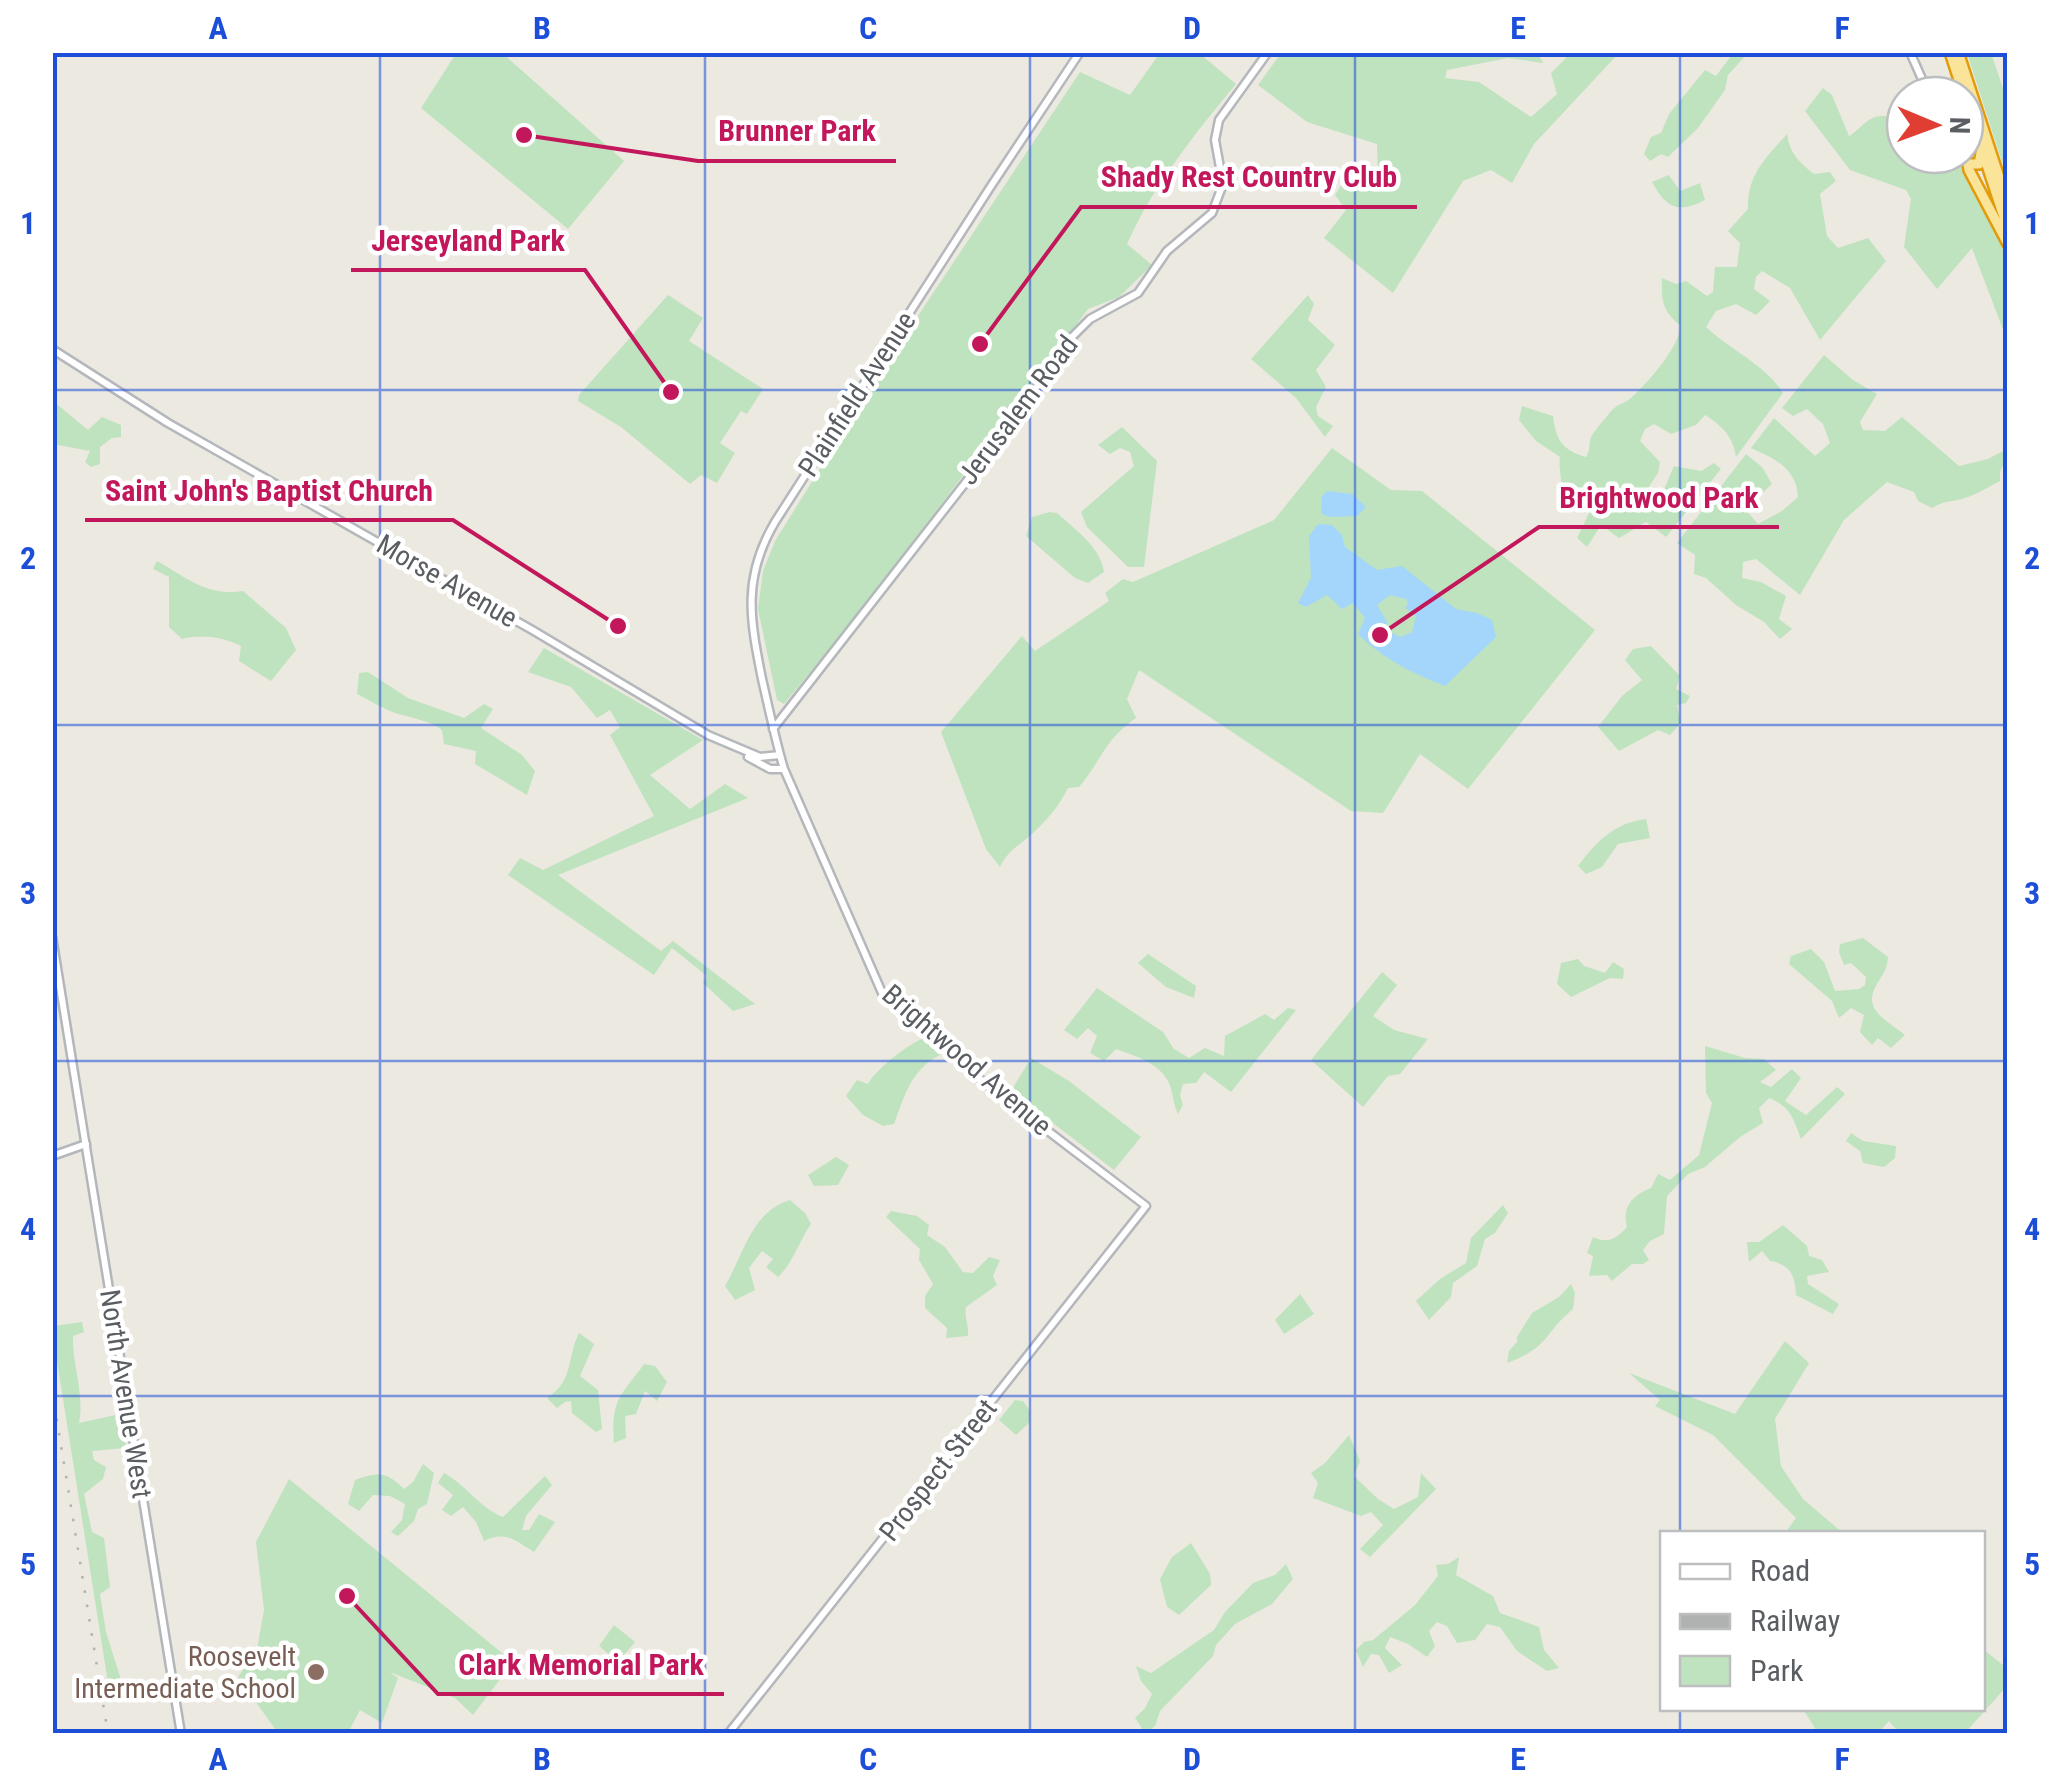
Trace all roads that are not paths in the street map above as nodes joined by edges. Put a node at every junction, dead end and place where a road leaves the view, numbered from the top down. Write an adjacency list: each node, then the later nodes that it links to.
1 (1080, 52): 12 (street, Plainfield Avenue)
2 (1268, 52): 12 (street, Jerusalem Road)
3 (1910, 52): 5 (street)
4 (1958, 52): 8 (highway)
5 (1920, 75)
6 (1985, 160): 9 (highway)
7 (1973, 175): 10 (highway)
8 (2008, 205)
9 (2008, 229)
10 (2008, 244)
11 (52, 349): 13 (street, Morse Avenue)
12 (773, 730): 14 (street, Plainfield Avenue)
13 (739, 750): 14 (street, Morse Avenue); 15 (street, Morse Avenue)
14 (780, 756): 15 (street, Plainfield Avenue)
15 (784, 769): 19 (street, Brightwood Avenue)
16 (52, 938): 17 (street, North Avenue West)
17 (86, 1144): 18 (street); 20 (street, North Avenue West)
18 (52, 1156)
19 (1146, 1206): 21 (street, Prospect Street)
20 (181, 1734)
21 (728, 1734)

